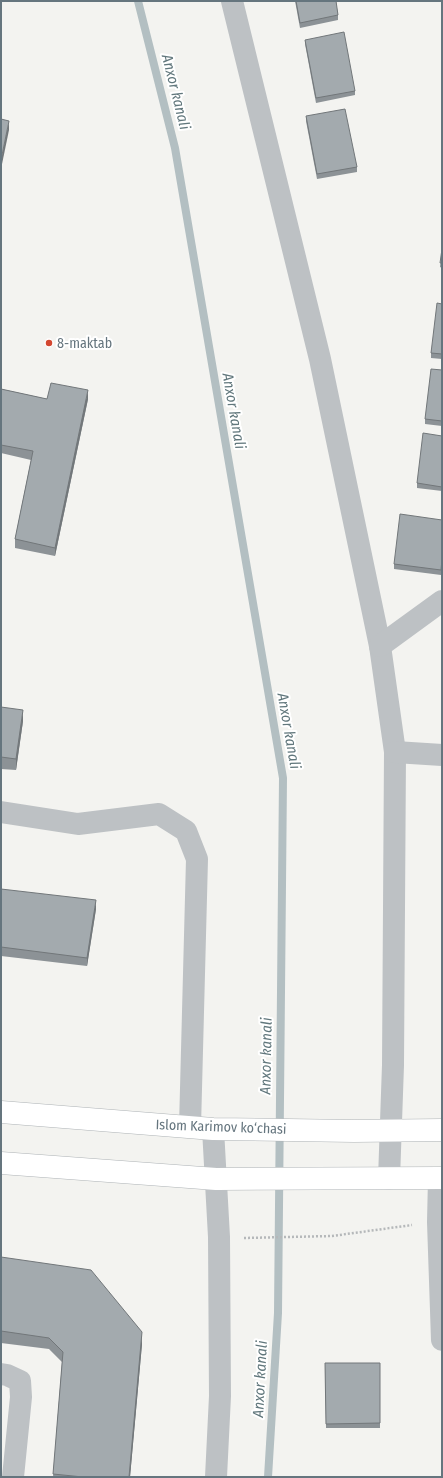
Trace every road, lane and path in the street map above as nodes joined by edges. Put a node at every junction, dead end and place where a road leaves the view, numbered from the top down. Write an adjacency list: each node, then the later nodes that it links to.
1 (232, 1): 3 (street)
2 (442, 601): 3 (street)
3 (380, 646): 4 (street)
4 (395, 752): 5 (street); 10 (street)
5 (442, 755)
6 (1, 812): 8 (street)
7 (1, 1112): 8 (main road, Islom Karimov ko‘chasi)
8 (190, 1127): 9 (main road, Islom Karimov ko‘chasi)
9 (213, 1129): 10 (main road, Islom Karimov ko‘chasi); 15 (street)
10 (390, 1130): 11 (main road, Islom Karimov ko‘chasi); 13 (street)
11 (442, 1130)
12 (1, 1163): 15 (main road)
13 (389, 1178): 14 (main road); 15 (main road)
14 (440, 1178): 16 (street)
15 (216, 1179): 21 (street)
16 (438, 1222): 17 (path); 18 (street)
17 (237, 1238)
18 (442, 1340)
19 (1, 1374): 20 (street)
20 (13, 1477)
21 (216, 1477)

